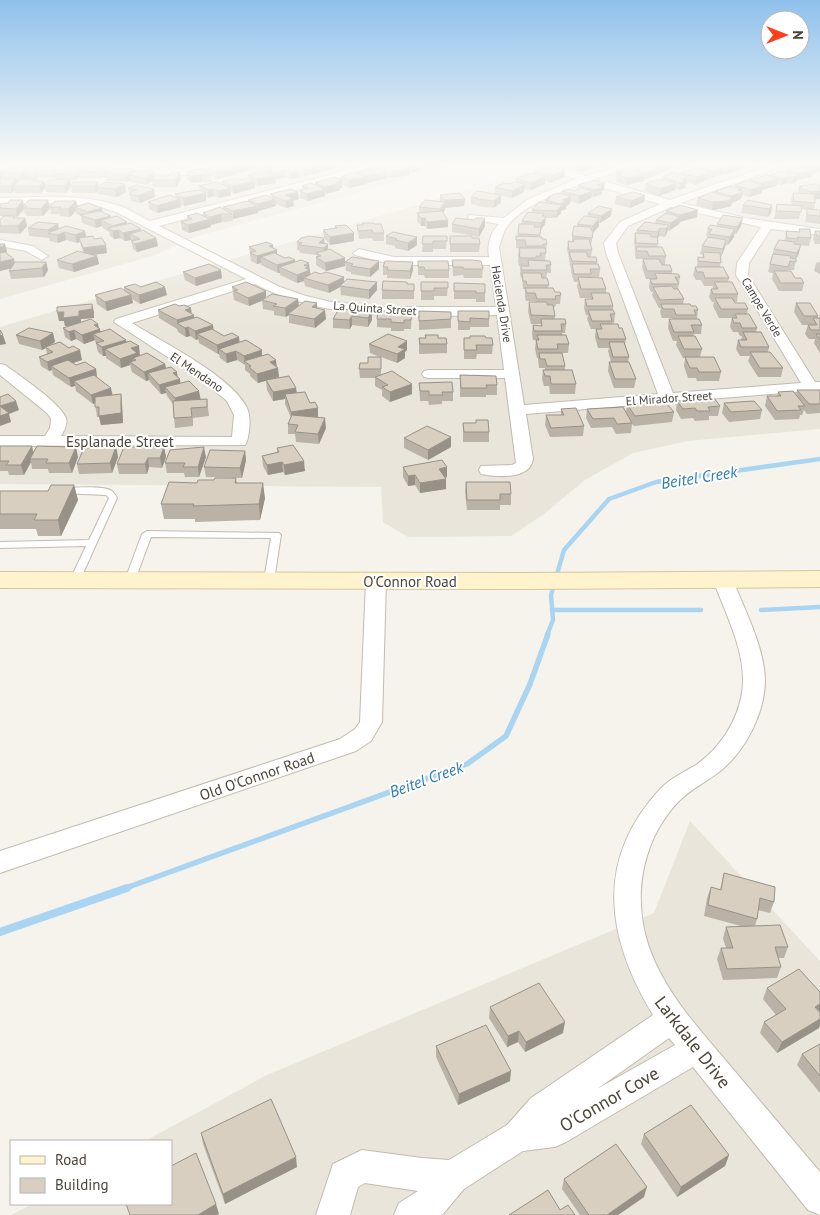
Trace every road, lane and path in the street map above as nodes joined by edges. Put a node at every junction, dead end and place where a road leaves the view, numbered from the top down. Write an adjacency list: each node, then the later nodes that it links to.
1 (141, 221): 6 (street, La Quinta Street)
2 (165, 221): 6 (street)
3 (504, 221): 12 (street, Hacienda Drive)
4 (631, 221): 19 (street)
5 (743, 221): 7 (street)
6 (149, 225): 13 (street, La Quinta Street)
7 (766, 226): 8 (street); 18 (street, Campe Verde)
8 (820, 232)
9 (0, 243): 11 (street)
10 (359, 253): 12 (street)
11 (42, 256)
12 (495, 261): 14 (street, Hacienda Drive)
13 (256, 280): 14 (street, La Quinta Street); 23 (street, El Mendano)
14 (503, 311): 17 (street, Hacienda Drive)
15 (0, 368): 22 (street)
16 (430, 374): 17 (street)
17 (512, 374): 20 (street, Hacienda Drive)
18 (816, 387): 19 (street, El Mirador Street)
19 (668, 398): 20 (street, El Mirador Street)
20 (518, 410): 24 (street, Hacienda Drive)
21 (0, 441): 22 (street, Esplanade Street)
22 (51, 441): 23 (street, Esplanade Street)
23 (240, 442)
24 (487, 470)
25 (58, 491): 26 (lane)
26 (92, 543): 27 (lane); 30 (lane)
27 (0, 545)
28 (820, 579): 33 (main road, O'Connor Road)
29 (0, 580): 30 (main road, O'Connor Road)
30 (75, 580): 31 (main road, O'Connor Road)
31 (130, 580): 32 (main road, O'Connor Road); 32 (lane)
32 (268, 580): 34 (main road, O'Connor Road)
33 (723, 580): 34 (main road, O'Connor Road); 36 (street, Larkdale Drive)
34 (376, 581): 35 (street, Old O'Connor Road)
35 (0, 862)
36 (672, 1020): 37 (street, Larkdale Drive); 38 (street, O'Connor Cove)
37 (696, 1049): 38 (street, O'Connor Cove); 40 (street, Larkdale Drive)
38 (518, 1136): 39 (street, O'Connor Cove)
39 (452, 1178): 41 (street); 42 (street, O'Connor Cove)
40 (820, 1198)
41 (333, 1215)
42 (411, 1215)

